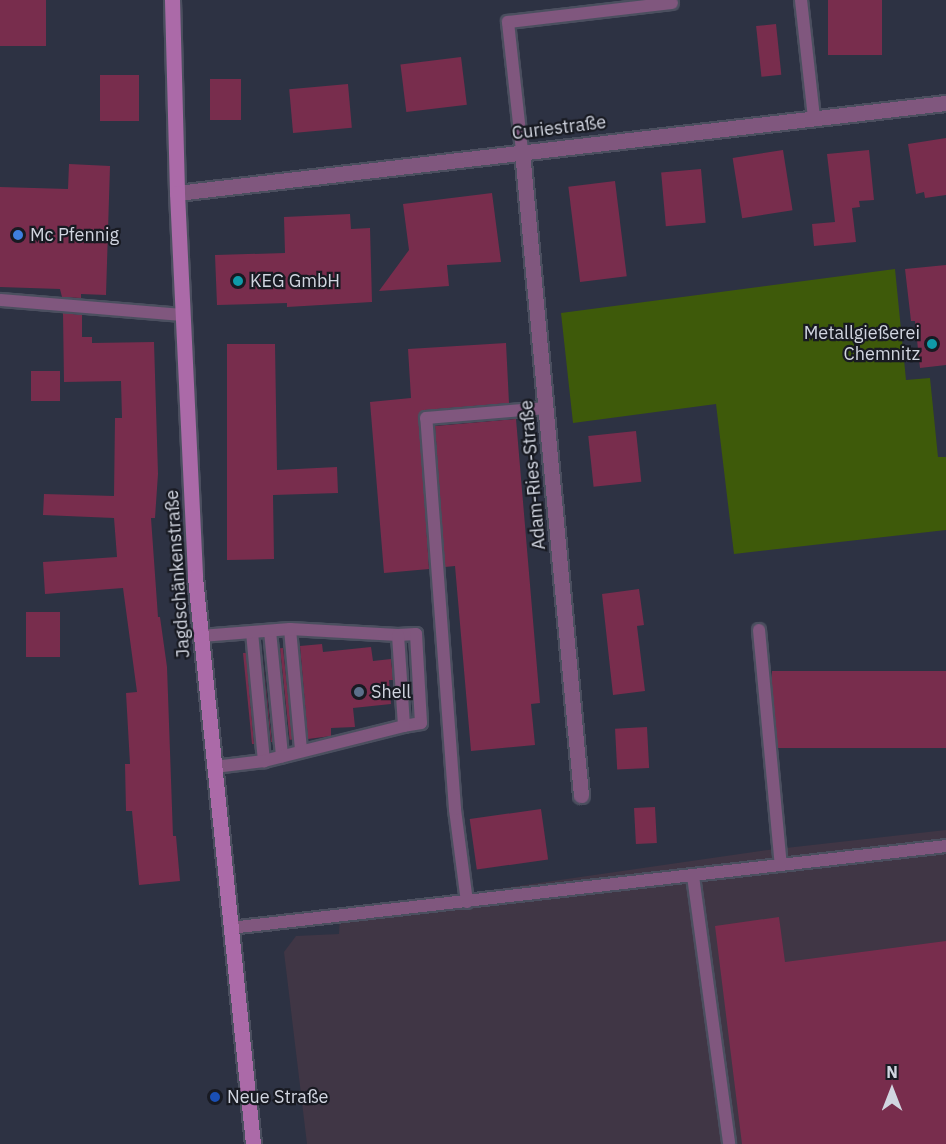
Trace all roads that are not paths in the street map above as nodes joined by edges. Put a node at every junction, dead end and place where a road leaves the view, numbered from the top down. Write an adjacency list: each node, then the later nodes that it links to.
1 (172, 0): 7 (main road, Jagdschänkenstraße)
2 (801, 0): 5 (lane)
3 (672, 3): 6 (lane)
4 (946, 103): 5 (street, Curiestraße)
5 (814, 118): 6 (street, Curiestraße)
6 (522, 151): 7 (street, Curiestraße); 10 (street, Adam-Ries-Straße)
7 (177, 193): 9 (main road, Jagdschänkenstraße)
8 (0, 300): 9 (lane)
9 (182, 315): 16 (main road, Jagdschänkenstraße)
10 (547, 408): 22 (street, Adam-Ries-Straße); 26 (lane)
11 (290, 629): 13 (lane); 15 (lane); 18 (lane)
12 (759, 630): 24 (lane)
13 (270, 631): 14 (lane); 19 (lane)
14 (252, 633): 16 (lane); 20 (lane)
15 (398, 634): 17 (lane); 17 (lane)
16 (201, 636): 21 (main road, Jagdschänkenstraße)
17 (404, 726): 18 (lane)
18 (301, 751): 19 (lane)
19 (282, 756): 20 (lane)
20 (264, 761): 21 (lane)
21 (214, 767): 27 (main road, Jagdschänkenstraße)
22 (581, 795)
23 (946, 846): 24 (lane)
24 (781, 865): 25 (lane)
25 (693, 876): 26 (lane); 29 (lane)
26 (467, 902): 27 (lane)
27 (230, 928): 28 (main road, Jagdschänkenstraße)
28 (253, 1144)
29 (729, 1144)

